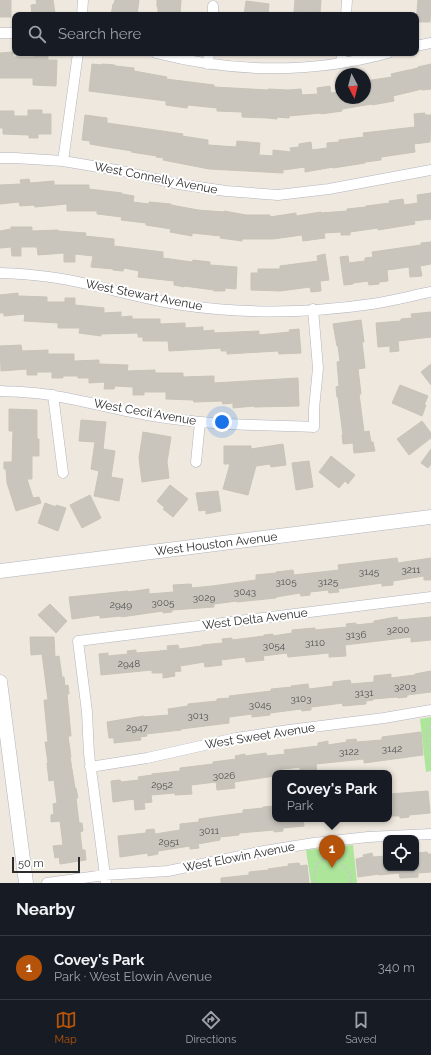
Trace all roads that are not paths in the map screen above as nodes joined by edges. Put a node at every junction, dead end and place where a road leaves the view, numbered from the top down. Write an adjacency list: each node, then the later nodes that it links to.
1 (83, 0): 3 (street)
2 (347, 0): 4 (street)
3 (82, 12)
4 (346, 12)
5 (0, 33): 6 (street)
6 (12, 33)
7 (431, 43): 8 (street)
8 (419, 45)
9 (78, 56): 16 (street)
10 (169, 56): 14 (street)
11 (209, 56): 14 (street)
12 (377, 56): 13 (street)
13 (341, 58): 14 (street)
14 (208, 64)
15 (0, 158): 16 (street, West Connelly Avenue)
16 (63, 162): 17 (street, West Connelly Avenue)
17 (431, 170)
18 (0, 273): 20 (street, West Stewart Avenue)
19 (431, 292): 20 (street, West Stewart Avenue)
20 (314, 309): 23 (street, West Cecil Avenue)
21 (0, 391): 22 (street, West Cecil Avenue)
22 (53, 395): 23 (street, West Cecil Avenue); 25 (street)
23 (200, 422): 24 (street)
24 (196, 462)
25 (64, 473)
26 (431, 517): 27 (main road, West Houston Avenue)
27 (0, 571)
28 (431, 597): 32 (street, West Delta Avenue)
29 (0, 682): 31 (main road)
30 (431, 710): 32 (street, West Sweet Avenue)
31 (4, 745): 35 (main road)
32 (90, 767): 34 (street)
33 (431, 834): 34 (street, West Elowin Avenue)
34 (105, 879): 36 (street, West Elowin Avenue)
35 (26, 883)
36 (47, 883)

